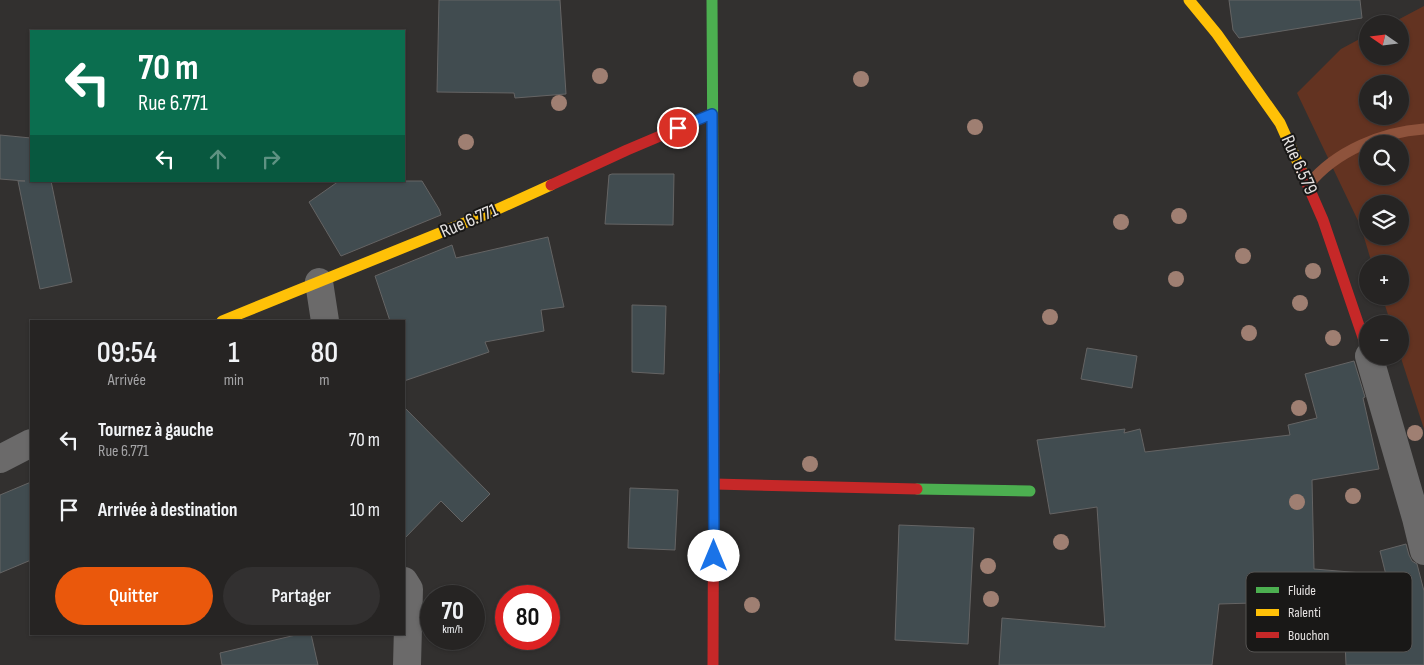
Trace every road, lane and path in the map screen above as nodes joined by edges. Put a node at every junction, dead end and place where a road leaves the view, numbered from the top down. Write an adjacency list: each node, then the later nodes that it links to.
1 (712, 0): 3 (main road)
2 (1189, 0): 7 (main road, Rue 6.579)
3 (712, 114): 4 (main road, Rue 6.771); 11 (main road)
4 (319, 282): 5 (main road, Rue 6.771); 6 (street)
5 (224, 320)
6 (325, 320)
7 (1359, 326)
8 (1372, 365): 13 (street)
9 (30, 444): 10 (street)
10 (0, 459)
11 (714, 484): 12 (main road); 16 (main road)
12 (1030, 491)
13 (1424, 551)
14 (405, 583): 15 (street)
15 (407, 665)
16 (713, 665)

